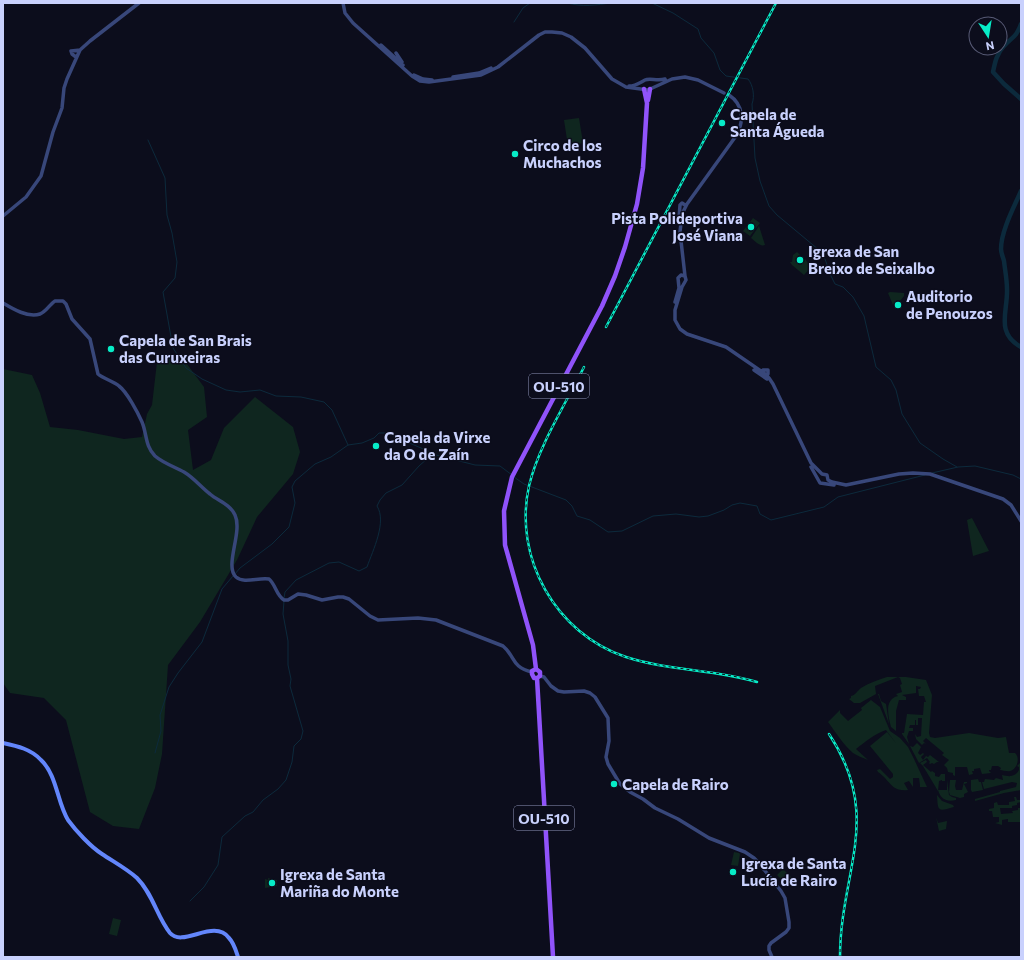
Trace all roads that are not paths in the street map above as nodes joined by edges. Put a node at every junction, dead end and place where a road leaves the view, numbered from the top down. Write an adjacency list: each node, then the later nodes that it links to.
1 (139, 3): 6 (street)
2 (344, 4): 3 (street); 4 (street)
3 (363, 30): 4 (street); 5 (street)
4 (368, 36): 5 (street); 7 (street)
5 (374, 40): 7 (street)
6 (80, 50): 8 (street); 8 (street)
7 (385, 50): 10 (street); 10 (street)
8 (76, 57): 30 (street)
9 (506, 60): 12 (street); 15 (street); 21 (street)
10 (402, 65): 11 (street); 17 (street)
11 (408, 70): 16 (street); 17 (street)
12 (480, 73): 13 (street); 15 (street)
13 (444, 78): 14 (street); 16 (street)
14 (460, 78): 15 (street); 17 (street)
15 (469, 78)
16 (433, 80): 17 (street)
17 (420, 81)
18 (651, 81): 19 (street); 20 (street); 23 (street); 24 (street)
19 (643, 82): 21 (street); 22 (street)
20 (663, 82): 23 (street); 24 (street)
21 (622, 85): 22 (street)
22 (644, 88): 23 (street); 26 (main road)
23 (651, 88): 26 (main road)
24 (726, 94): 25 (street)
25 (736, 102): 27 (street); 28 (street)
26 (647, 103): 43 (main road, OU-510)
27 (693, 196): 28 (street); 31 (street)
28 (685, 204): 29 (street)
29 (682, 208): 31 (street); 32 (street)
30 (3, 216)
31 (680, 228): 32 (street)
32 (682, 276): 33 (street); 34 (street)
33 (679, 282): 34 (street); 36 (street)
34 (684, 283): 37 (street)
35 (3, 303): 43 (street)
36 (722, 348): 37 (street); 38 (street)
37 (735, 353): 38 (street)
38 (764, 375): 39 (street); 40 (street)
39 (822, 474): 40 (street); 41 (street)
40 (818, 478): 41 (street)
41 (827, 481): 42 (street)
42 (1021, 521)
43 (534, 671): 44 (main road, OU-510); 44 (main road)
44 (539, 677): 47 (main road, OU-510); 48 (street)
45 (3, 743): 46 (main road)
46 (238, 957)
47 (553, 957)
48 (772, 957)

